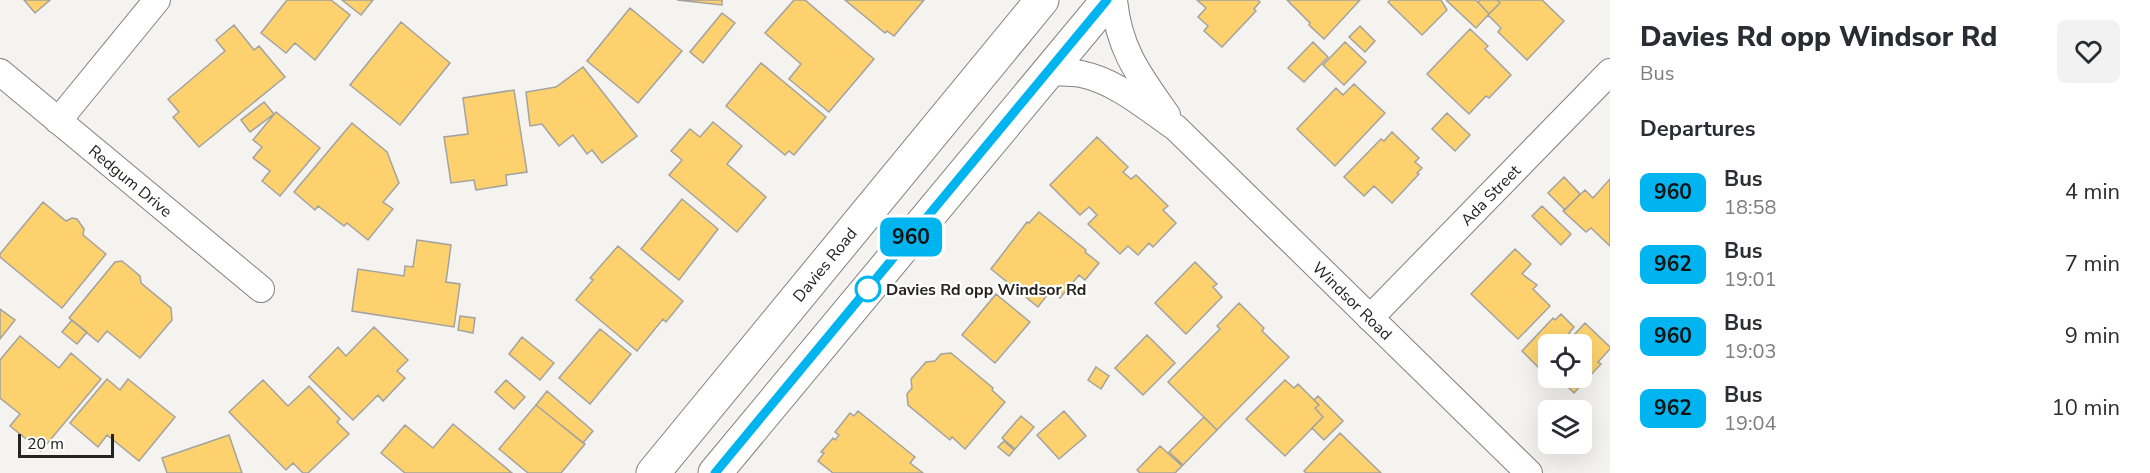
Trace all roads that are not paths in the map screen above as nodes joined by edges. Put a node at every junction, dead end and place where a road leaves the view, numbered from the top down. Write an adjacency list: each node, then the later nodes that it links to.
1 (157, 0): 8 (street)
2 (1042, 0): 12 (highway, Davies Road)
3 (1107, 0): 6 (highway)
4 (1114, 0): 9 (street, Windsor Road)
5 (0, 72): 8 (street, Redgum Drive)
6 (1048, 72): 9 (street, Windsor Road); 13 (highway)
7 (1610, 72): 11 (street, Ada Street)
8 (58, 121): 10 (street, Redgum Drive)
9 (1176, 128): 11 (street, Windsor Road)
10 (261, 289)
11 (1370, 318): 14 (street, Windsor Road)
12 (653, 473)
13 (715, 473)
14 (1529, 473)

